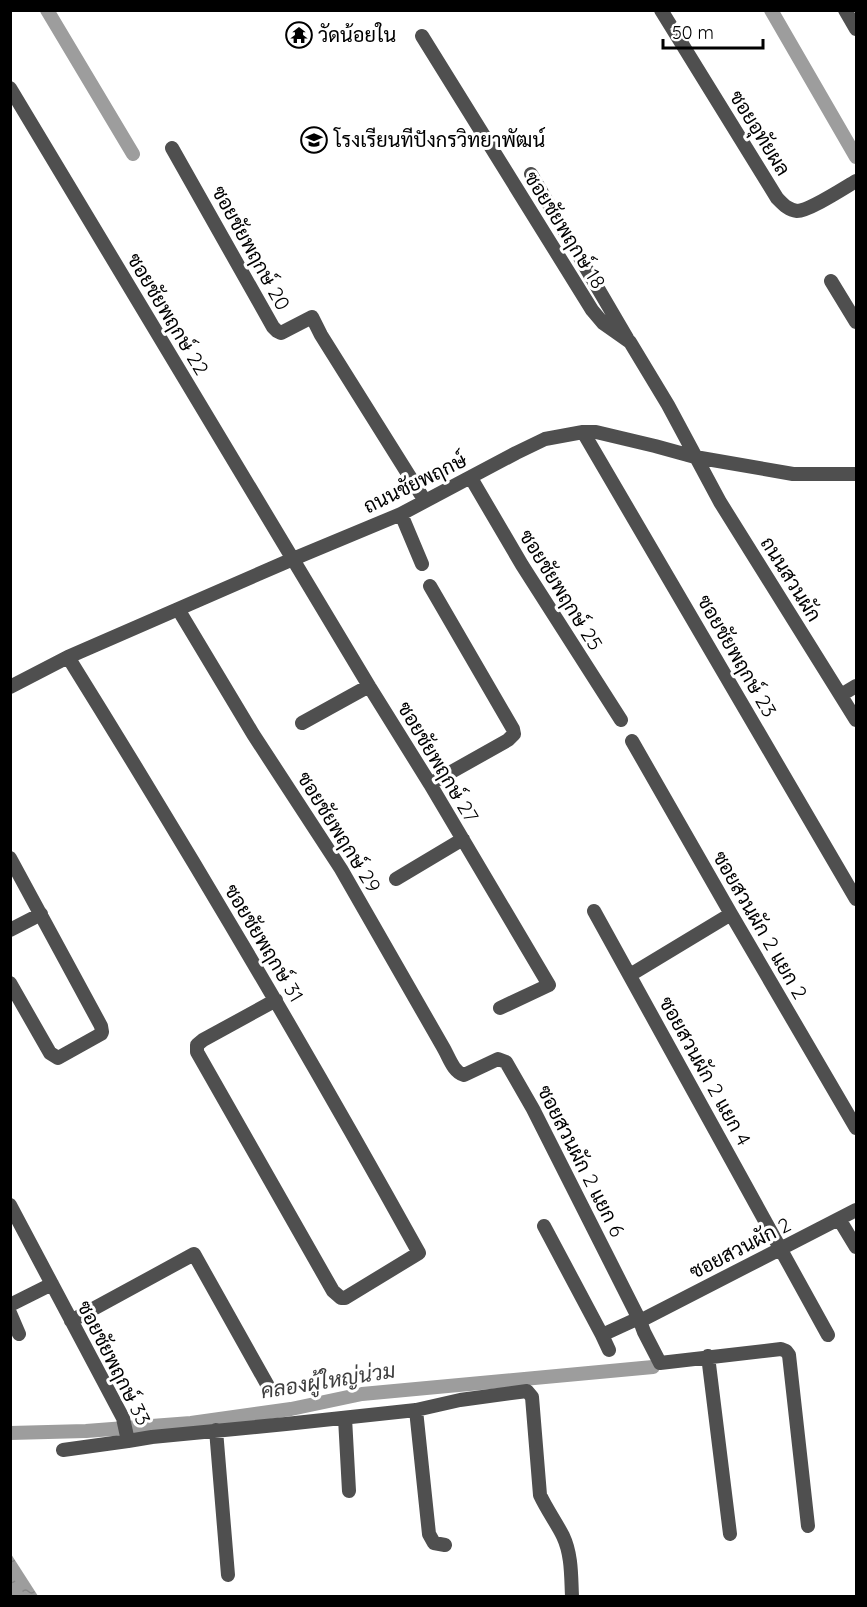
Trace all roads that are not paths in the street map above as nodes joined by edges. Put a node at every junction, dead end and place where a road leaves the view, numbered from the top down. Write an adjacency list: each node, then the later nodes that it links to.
1 (661, 10): 8 (street, ซอยอุทัยผล)
2 (845, 10): 3 (street)
3 (856, 29)
4 (422, 36): 11 (street, ซอยชัยพฤกษ์ 18)
5 (10, 88): 18 (street, ซอยชัยพฤกษ์ 22)
6 (172, 148): 16 (street, ซอยชัยพฤกษ์ 20)
7 (531, 174): 11 (street, ซอยชัยพฤกษ์ 18)
8 (855, 182)
9 (831, 281): 10 (street)
10 (856, 322)
11 (630, 342): 13 (street, ซอยชัยพฤกษ์ 18)
12 (583, 432): 13 (street, ถนนชัยพฤกษ์); 15 (street, ถนนชัยพฤกษ์); 35 (street, ซอยชัยพฤกษ์ 23)
13 (695, 457): 14 (street, ถนนชัยพฤกษ์); 26 (street, ถนนสวนผัก)
14 (856, 474)
15 (471, 478): 16 (street, ถนนชัยพฤกษ์); 27 (street, ซอยชัยพฤกษ์ 25)
16 (425, 501): 17 (street, ถนนชัยพฤกษ์)
17 (401, 514): 18 (street, ถนนชัยพฤกษ์); 19 (street)
18 (293, 559): 21 (street, ถนนชัยพฤกษ์); 23 (street, ซอยชัยพฤกษ์ 27)
19 (422, 564)
20 (429, 586): 31 (street)
21 (178, 609): 22 (street, ถนนชัยพฤกษ์); 44 (street, ซอยชัยพฤกษ์ 29)
22 (68, 657): 25 (street, ถนนชัยพฤกษ์); 42 (street, ซอยชัยพฤกษ์ 31)
23 (369, 686): 29 (street); 31 (street, ซอยชัยพฤกษ์ 27)
24 (856, 686): 26 (street)
25 (10, 687)
26 (841, 695): 28 (street, ถนนสวนผัก)
27 (621, 720)
28 (856, 720)
29 (302, 723)
30 (632, 741): 38 (street, ซอยสวนผัก 2 แยก 2)
31 (430, 784): 32 (street, ซอยชัยพฤกษ์ 27)
32 (463, 839): 34 (street); 43 (street, ซอยชัยพฤกษ์ 27)
33 (10, 858): 37 (street)
34 (396, 879)
35 (856, 899)
36 (594, 911): 40 (street, ซอยสวนผัก 2 แยก 4)
37 (41, 914): 39 (street); 41 (street)
38 (731, 915): 40 (street); 45 (street, ซอยสวนผัก 2 แยก 2)
39 (10, 930)
40 (630, 975): 51 (street, ซอยสวนผัก 2 แยก 4)
41 (10, 982)
42 (276, 1000): 42 (street, ซอยชัยพฤกษ์ 31)
43 (500, 1008)
44 (464, 1075): 55 (street, ซอยสวนผัก 2 แยก 6)
45 (856, 1128)
46 (10, 1205): 52 (street, ซอยชัยพฤกษ์ 33)
47 (856, 1210): 48 (street, ซอยสวนผัก 2)
48 (839, 1219): 50 (street); 51 (street, ซอยสวนผัก 2)
49 (544, 1226): 58 (street)
50 (856, 1247)
51 (780, 1249): 55 (street, ซอยสวนผัก 2); 59 (street, ซอยสวนผัก 2 แยก 4)
52 (51, 1284): 53 (street); 56 (street, ซอยชัยพฤกษ์ 33)
53 (10, 1305)
54 (10, 1313): 57 (street)
55 (640, 1319): 58 (street, ซอยสวนผัก 2); 61 (street, ซอยสวนผัก 2 แยก 6)
56 (71, 1321): 62 (street); 66 (street, ซอยชัยพฤกษ์ 33)
57 (20, 1334)
58 (602, 1335): 60 (street)
59 (828, 1335)
60 (609, 1350)
61 (708, 1356): 69 (street); 70 (street)
62 (268, 1386)
63 (416, 1410): 64 (street, ซอยชัยพฤกษ์ 33); 71 (street); 73 (street, ซอยชัยพฤกษ์ 33)
64 (345, 1418): 65 (street, ซอยชัยพฤกษ์ 33); 68 (street)
65 (216, 1430): 66 (street, ซอยชัยพฤกษ์ 33); 72 (street)
66 (127, 1436): 67 (street)
67 (63, 1450)
68 (349, 1491)
69 (808, 1526)
70 (730, 1533)
71 (444, 1545)
72 (228, 1575)
73 (572, 1596)

